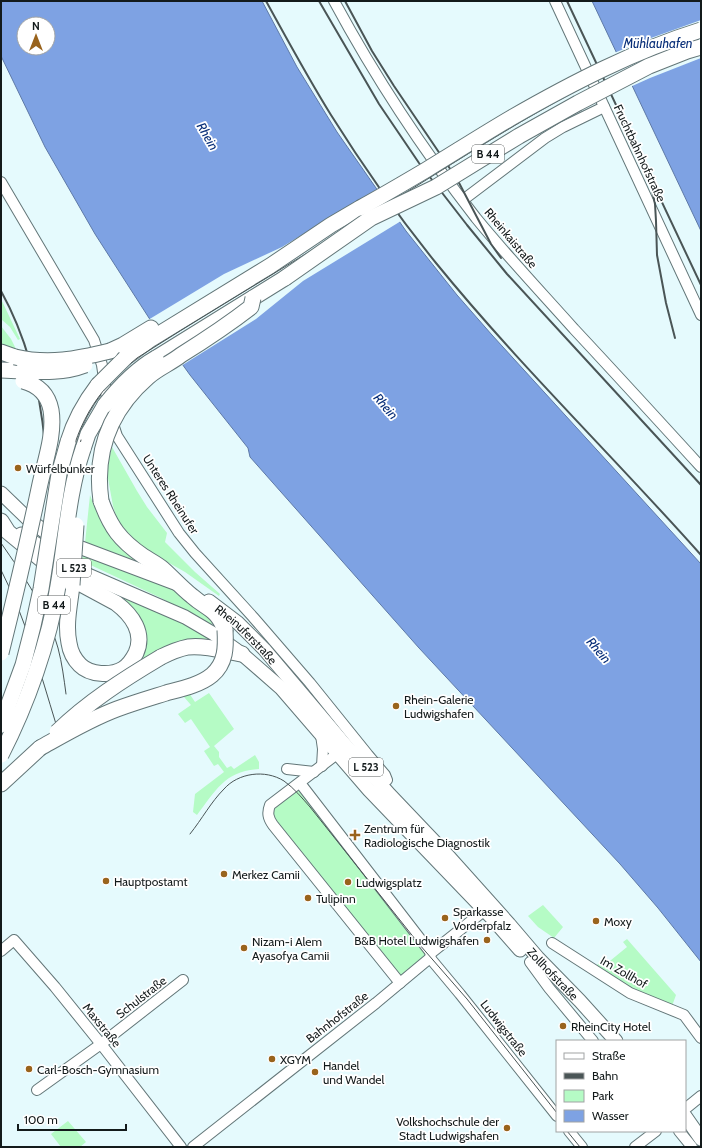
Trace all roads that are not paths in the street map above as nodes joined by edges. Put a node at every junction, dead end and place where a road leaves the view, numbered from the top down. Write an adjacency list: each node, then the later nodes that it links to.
1 (334, 1): 7 (street, Rheinkaistraße)
2 (555, 1): 5 (street, Fruchtbahnhofstraße)
3 (701, 30): 8 (highway, B 44, bridge)
4 (701, 47): 9 (highway, B 44, bridge)
5 (604, 107): 7 (street); 10 (street, Fruchtbahnhofstraße)
6 (1, 182): 28 (street, Unteres Rheinufer)
7 (463, 200): 15 (street, Rheinkaistraße)
8 (269, 267): 13 (highway, bridge); 21 (highway, B 44, bridge)
9 (253, 298): 14 (highway, B 44, bridge); 18 (highway, bridge)
10 (701, 315)
11 (1, 352): 13 (highway)
12 (1, 370): 13 (highway)
13 (20, 370): 19 (highway, bridge)
14 (83, 449): 17 (highway, B 44, bridge); 25 (highway, B 44, bridge)
15 (701, 467)
16 (1, 493): 18 (main road, Rheinuferstraße / L 523)
17 (1, 521): 20 (main road, Rheinuferstraße / L 523)
18 (178, 584): 23 (highway, bridge); 31 (main road, Rheinuferstraße / L 523)
19 (1, 653)
20 (242, 654): 22 (main road, Rheinuferstraße / L 523); 23 (highway, bridge)
21 (1, 725)
22 (322, 735): 24 (main road, Rheinuferstraße / L 523); 27 (street)
23 (40, 748): 30 (highway)
24 (337, 754): 27 (street); 31 (street, Rheinuferstraße); 32 (main road, Rheinuferstraße / L 523)
25 (1, 755)
26 (287, 769): 27 (street)
27 (318, 769): 29 (street)
28 (386, 780)
29 (300, 783): 35 (street, Ludwigstraße); 38 (street)
30 (1, 784)
31 (390, 795): 32 (main road, Rheinuferstraße / L 523)
32 (488, 908): 35 (street, Bahnhofstraße); 36 (main road, Zollhofstraße / L 523)
33 (552, 942): 39 (street, Im Zollhof)
34 (1, 951): 43 (street, Maxstraße)
35 (431, 956): 38 (street, Bahnhofstraße); 47 (street, Ludwigstraße)
36 (534, 960): 40 (street, Zollhofstraße); 41 (main road, L 523); 42 (main road, Zollhofstraße / L 523)
37 (183, 980): 43 (street, Schulstraße)
38 (400, 983): 55 (street, Bahnhofstraße)
39 (701, 1038)
40 (592, 1040)
41 (605, 1040)
42 (615, 1040)
43 (102, 1044): 44 (street, Schulstraße); 54 (street, Maxstraße)
44 (37, 1090)
45 (701, 1096): 46 (street)
46 (686, 1108)
47 (556, 1115)
48 (686, 1117): 52 (main road)
49 (570, 1132): 53 (street)
50 (655, 1132): 56 (street)
51 (680, 1132): 57 (street)
52 (701, 1139)
53 (580, 1146)
54 (181, 1147)
55 (193, 1147)
56 (635, 1147)
57 (692, 1147)

